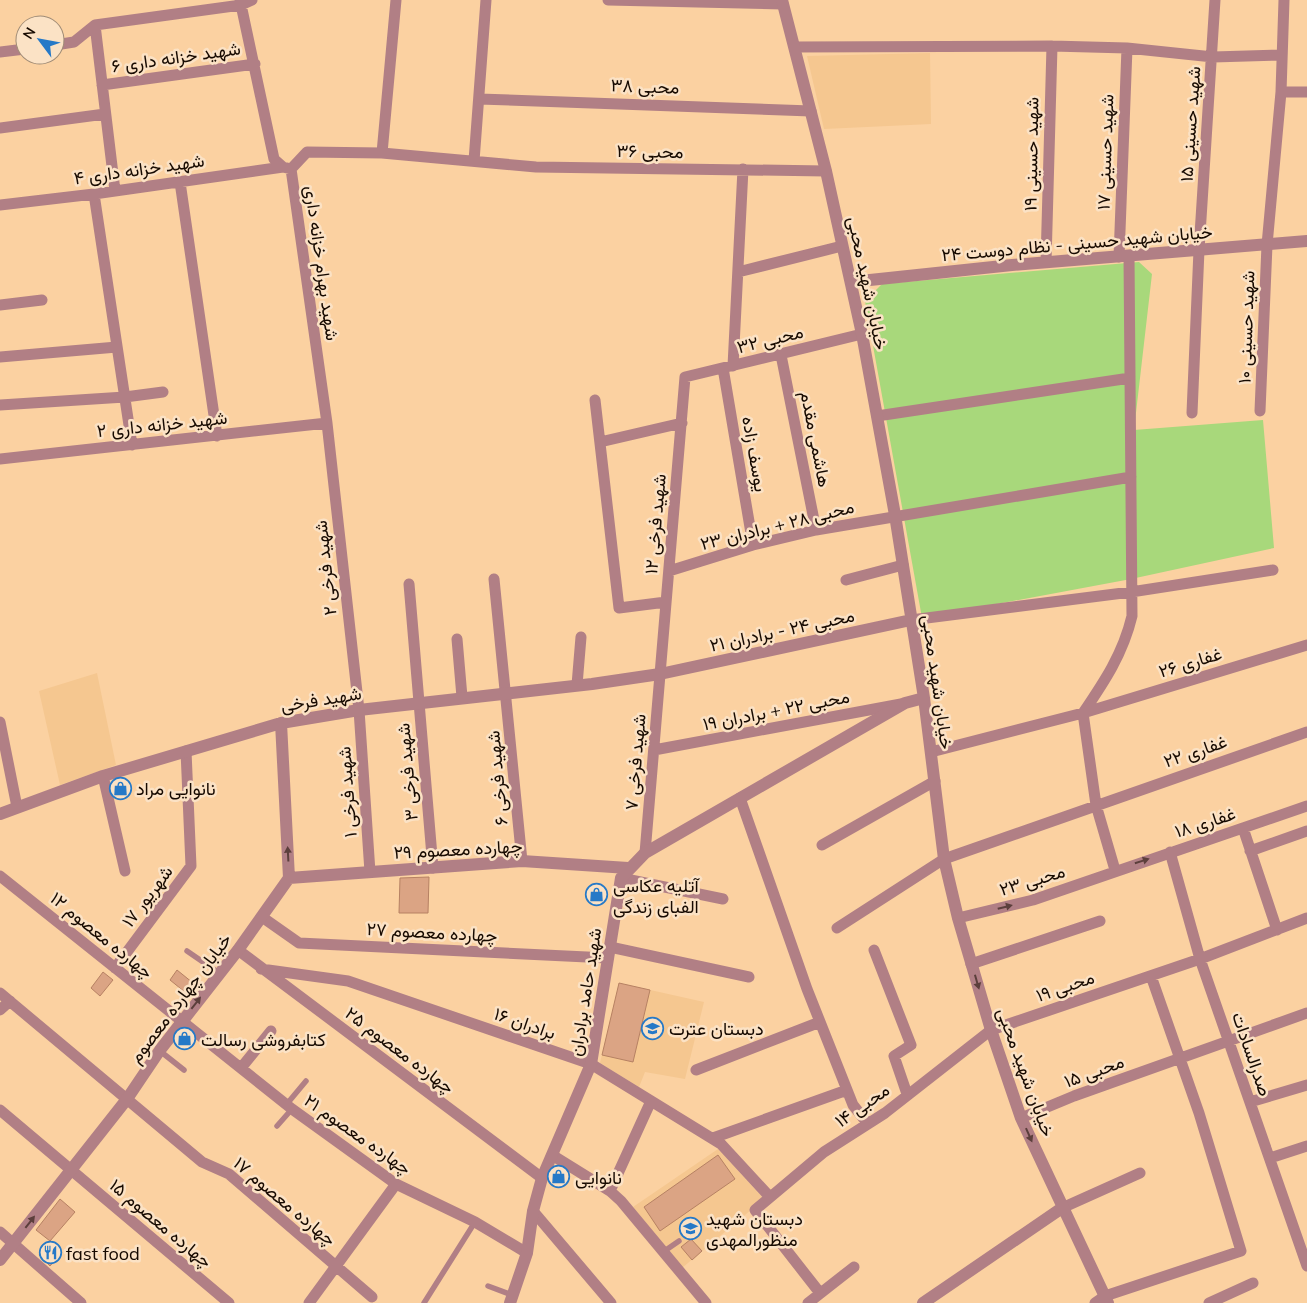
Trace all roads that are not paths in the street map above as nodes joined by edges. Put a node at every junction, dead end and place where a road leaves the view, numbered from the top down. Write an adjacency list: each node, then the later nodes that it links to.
1 (396, 0): 25 (street)
2 (486, 0): 21 (street)
3 (608, 0): 7 (street)
4 (1215, 0): 16 (street, شهید حسینی ۱۵)
5 (1284, 0): 15 (street, شهید حسینی ۱۰)
6 (245, 2): 8 (street); 17 (street, شهید بهرام خزانه داری)
7 (783, 2): 11 (street, خیابان شهید محبی)
8 (95, 25): 9 (street); 18 (street)
9 (65, 43)
10 (1052, 46): 11 (street); 12 (street); 39 (street, شهید حسینی ۱۹)
11 (795, 47): 22 (street, خیابان شهید محبی)
12 (1127, 48): 16 (street); 38 (street, شهید حسینی ۱۷)
13 (15, 50): 14 (street)
14 (0, 52)
15 (1282, 54): 16 (street); 19 (street, شهید حسینی ۱۰)
16 (1212, 57): 37 (street, شهید حسینی ۱۵)
17 (254, 64): 18 (street, شهید خزانه داری ۶); 27 (street, شهید بهرام خزانه داری)
18 (102, 84): 23 (street)
19 (1281, 92): 20 (street); 35 (street, شهید حسینی ۱۰)
20 (1307, 92)
21 (479, 99): 22 (street, محبی ۳۸); 26 (street)
22 (811, 110): 29 (street, خیابان شهید محبی)
23 (106, 114): 24 (street); 31 (street)
24 (0, 128)
25 (382, 153): 26 (street, محبی ۳۶); 27 (street, محبی ۳۶)
26 (474, 162): 28 (street, محبی ۳۶)
27 (287, 168): 30 (street, شهید خزانه داری ۴); 58 (street, شهید بهرام خزانه داری)
28 (743, 169): 29 (street, محبی ۳۶); 40 (street, یوسف زاده)
29 (826, 171): 36 (street, خیابان شهید محبی)
30 (180, 182): 31 (street, شهید خزانه داری ۴); 60 (street)
31 (115, 191): 32 (street, شهید خزانه داری ۴)
32 (94, 194): 33 (street, شهید خزانه داری ۴); 45 (street)
33 (0, 205)
34 (1307, 241): 35 (street, خیابان شهید حسینی - نظام دوست ۲۴)
35 (1267, 245): 37 (street, خیابان شهید حسینی - نظام دوست ۲۴); 55 (street, شهید حسینی ۱۰)
36 (842, 246): 40 (street); 41 (street, خیابان شهید محبی)
37 (1198, 250): 38 (street, خیابان شهید حسینی - نظام دوست ۲۴); 56 (street, شهید حسینی ۱۵)
38 (1124, 256): 39 (street, خیابان شهید حسینی - نظام دوست ۲۴); 50 (street, شهید حسینی ۱۷)
39 (1046, 262): 41 (street, خیابان شهید حسینی - نظام دوست ۲۴)
40 (738, 272): 48 (street, یوسف زاده)
41 (850, 282): 44 (street, خیابان شهید محبی)
42 (42, 300): 43 (street)
43 (0, 305)
44 (862, 334): 46 (street, محبی ۳۲); 57 (street, خیابان شهید محبی)
45 (117, 347): 47 (street); 52 (street)
46 (781, 355): 48 (street, محبی ۳۲); 66 (street, هاشمی مقدم)
47 (0, 356)
48 (728, 367): 49 (street, محبی ۳۲); 67 (street, یوسف زاده)
49 (685, 377): 59 (street, شهید فرخی ۱۲)
50 (1130, 378): 57 (street); 64 (street, شهید حسینی ۱۷)
51 (163, 392): 52 (street)
52 (125, 397): 54 (street); 62 (street)
53 (595, 400): 61 (street)
54 (0, 405)
55 (1260, 411)
56 (1192, 414)
57 (877, 416): 65 (street, خیابان شهید محبی)
58 (327, 423): 60 (street, شهید خزانه داری ۲); 87 (street, شهید فرخی ۲)
59 (682, 424): 61 (street); 70 (street, شهید فرخی ۱۲)
60 (217, 436): 62 (street, شهید خزانه داری ۲)
61 (600, 442): 75 (street)
62 (132, 445): 63 (street, شهید خزانه داری ۲)
63 (0, 459)
64 (1131, 477): 65 (street, محبی ۲۸ + برادران ۲۳); 74 (street, شهید حسینی ۱۷)
65 (895, 515): 66 (street, محبی ۲۸ + برادران ۲۳); 68 (street, خیابان شهید محبی)
66 (816, 530): 67 (street, محبی ۲۸ + برادران ۲۳)
67 (753, 546): 70 (street, محبی ۲۸ + برادران ۲۳)
68 (902, 565): 72 (street); 76 (street, خیابان شهید محبی)
69 (1273, 570): 74 (street)
70 (669, 571): 75 (street, شهید فرخی ۱۲)
71 (494, 579): 82 (street, شهید فرخی ۶)
72 (846, 580)
73 (408, 584): 85 (street, شهید فرخی ۳)
74 (1132, 592): 76 (street); 88 (street, شهید حسینی ۱۷)
75 (666, 602): 80 (street, شهید فرخی ۱۲)
76 (911, 620): 80 (street, محبی ۲۴ - برادران ۲۱); 84 (street, خیابان شهید محبی)
77 (581, 637): 81 (street)
78 (457, 639): 83 (street)
79 (1307, 645): 88 (street, غفاری ۲۶)
80 (660, 674): 81 (street, شهید فرخی); 92 (street, شهید فرخی ۷)
81 (577, 685): 82 (street, شهید فرخی)
82 (506, 692): 83 (street, شهید فرخی); 109 (street, شهید فرخی ۶)
83 (462, 697): 85 (street, شهید فرخی)
84 (924, 698): 86 (street); 94 (street, خیابان شهید محبی)
85 (419, 703): 87 (street, شهید فرخی); 110 (street, شهید فرخی ۳)
86 (905, 703): 92 (street, محبی ۲۲ + برادران ۱۹); 97 (street)
87 (359, 710): 90 (street, شهید فرخی); 113 (street, شهید فرخی ۱)
88 (1083, 713): 94 (street, غفاری ۲۶); 98 (street)
89 (0, 722): 100 (street)
90 (281, 722): 93 (street, شهید فرخی); 116 (street, one-way to 90)
91 (1307, 732): 98 (street, غفاری ۲۲)
92 (654, 750): 107 (street, شهید فرخی ۷)
93 (186, 751): 95 (street, شهید فرخی); 130 (street, ۱۷ شهریور)
94 (931, 752): 96 (street, خیابان شهید محبی)
95 (103, 776): 100 (street, شهید فرخی); 112 (street)
96 (935, 781): 104 (street); 108 (street, خیابان شهید محبی)
97 (740, 798): 107 (street); 140 (street)
98 (1096, 805): 108 (street, غفاری ۲۲); 111 (street)
99 (1307, 806): 102 (street, غفاری ۱۸)
100 (17, 807): 101 (street, شهید فرخی)
101 (0, 814)
102 (1243, 828): 105 (street); 106 (street, غفاری ۱۸)
103 (1307, 831): 105 (street)
104 (822, 845)
105 (1250, 851): 123 (street)
106 (1170, 852): 111 (street, غفاری ۱۸, one-way to 106); 128 (street, صدرالسادات)
107 (645, 853): 114 (street)
108 (944, 859): 119 (street, خیابان شهید محبی); 122 (street, غفاری ۲۲)
109 (522, 861): 110 (street, چهارده معصوم ۲۹); 114 (street, چهارده معصوم ۲۹)
110 (433, 868): 113 (street, چهارده معصوم ۲۹)
111 (1115, 870): 119 (street, محبی ۲۳, one-way to 111)
112 (125, 871)
113 (370, 872): 116 (street, چهارده معصوم ۲۹)
114 (625, 873): 117 (street); 127 (street, شهید حامد برادران)
115 (0, 876): 130 (street, چهارده معصوم ۱۲)
116 (289, 878): 118 (street, خیابان چهارده معصوم)
117 (723, 899)
118 (262, 917): 124 (street, خیابان چهارده معصوم); 127 (street, چهارده معصوم ۲۷)
119 (958, 918): 129 (street, خیابان شهید محبی)
120 (1307, 918): 123 (street, محبی ۱۹)
121 (1100, 922): 129 (street)
122 (837, 928)
123 (1277, 930): 128 (street, محبی ۱۹)
124 (238, 950): 131 (street, چهارده معصوم ۲۵); 132 (street, خیابان چهارده معصوم)
125 (874, 950): 153 (street)
126 (187, 951): 132 (lane)
127 (609, 953): 134 (street, چهارده معصوم ۲۷); 146 (street, شهید حامد برادران)
128 (1200, 959): 133 (street, محبی ۱۹); 143 (street, صدرالسادات)
129 (971, 964): 142 (street, خیابان شهید محبی, one-way to 142)
130 (115, 968): 139 (street, چهارده معصوم ۱۲)
131 (261, 969): 146 (street, برادران ۱۶); 168 (street, چهارده معصوم ۲۵)
132 (219, 974): 139 (street, خیابان چهارده معصوم, one-way to 132)
133 (1151, 976): 142 (street, محبی ۱۹); 145 (street)
134 (749, 977)
135 (0, 993): 136 (street, چهارده معصوم ۱۷)
136 (10, 1001): 137 (street); 154 (street, چهارده معصوم ۱۷)
137 (0, 1010)
138 (1307, 1013): 143 (street, محبی ۱۵)
139 (182, 1022): 144 (street, خیابان چهارده معصوم); 147 (street, چهارده معصوم ۲۱)
140 (820, 1022): 149 (street); 152 (street)
141 (271, 1030): 147 (street)
142 (991, 1030): 153 (street, محبی ۱۴); 159 (street, خیابان شهید محبی)
143 (1229, 1041): 145 (street, محبی ۱۵); 156 (street, صدرالسادات)
144 (160, 1050): 148 (lane); 154 (street, خیابان چهارده معصوم)
145 (1180, 1059): 159 (street, محبی ۱۵); 189 (street)
146 (592, 1064): 155 (street, برادران ۱۶); 164 (street, شهید حامد برادران)
147 (241, 1068): 157 (street, چهارده معصوم ۲۱)
148 (184, 1070)
149 (696, 1070)
150 (306, 1082): 157 (lane)
151 (1307, 1085): 156 (street)
152 (847, 1090): 160 (street); 162 (street)
153 (907, 1094): 160 (street, محبی ۱۴)
154 (127, 1099): 166 (street, خیابان چهارده معصوم); 182 (street, چهارده معصوم ۱۷)
155 (651, 1101): 162 (street, برادران ۱۶); 170 (street)
156 (1250, 1102): 165 (street, صدرالسادات)
157 (289, 1107): 161 (lane); 169 (street, چهارده معصوم ۲۱)
158 (0, 1110): 166 (street, چهارده معصوم ۱۵)
159 (1022, 1118): 172 (street, خیابان شهید محبی, one-way to 172)
160 (868, 1124): 171 (street, محبی ۱۴)
161 (277, 1126)
162 (713, 1138): 171 (street, برادران ۱۶)
163 (1307, 1146): 165 (street)
164 (552, 1155): 168 (street, شهید حامد برادران); 170 (street)
165 (1270, 1158): 181 (street, صدرالسادات)
166 (71, 1170): 177 (street, خیابان چهارده معصوم, one-way to 166); 191 (street, چهارده معصوم ۱۵)
167 (1140, 1173): 172 (street)
168 (542, 1178): 173 (street, شهید حامد برادران)
169 (396, 1184): 174 (street, چهارده معصوم ۲۱); 182 (street)
170 (610, 1191): 178 (street)
171 (769, 1196): 186 (street, محبی ۱۴)
172 (1062, 1208): 189 (street, خیابان شهید محبی); 197 (street)
173 (533, 1211): 179 (street, شهید حامد برادران); 194 (street)
174 (475, 1222): 179 (street, چهارده معصوم ۲۱); 193 (lane)
175 (0, 1232): 177 (street)
176 (679, 1241): 178 (lane)
177 (13, 1243): 180 (street, خیابان چهارده معصوم); 190 (street)
178 (663, 1252): 195 (street)
179 (527, 1254): 188 (street, شهید حامد برادران)
180 (0, 1260)
181 (1307, 1266)
182 (336, 1267): 187 (street, چهارده معصوم ۱۷); 192 (street)
183 (854, 1267): 186 (street)
184 (1253, 1283): 198 (street)
185 (488, 1286): 188 (lane)
186 (820, 1293): 196 (street)
187 (372, 1297)
188 (512, 1299)
189 (1103, 1301)
190 (81, 1303)
191 (229, 1303)
192 (309, 1303)
193 (424, 1303)
194 (612, 1303)
195 (706, 1303)
196 (808, 1303)
197 (923, 1303)
198 (1209, 1303)

